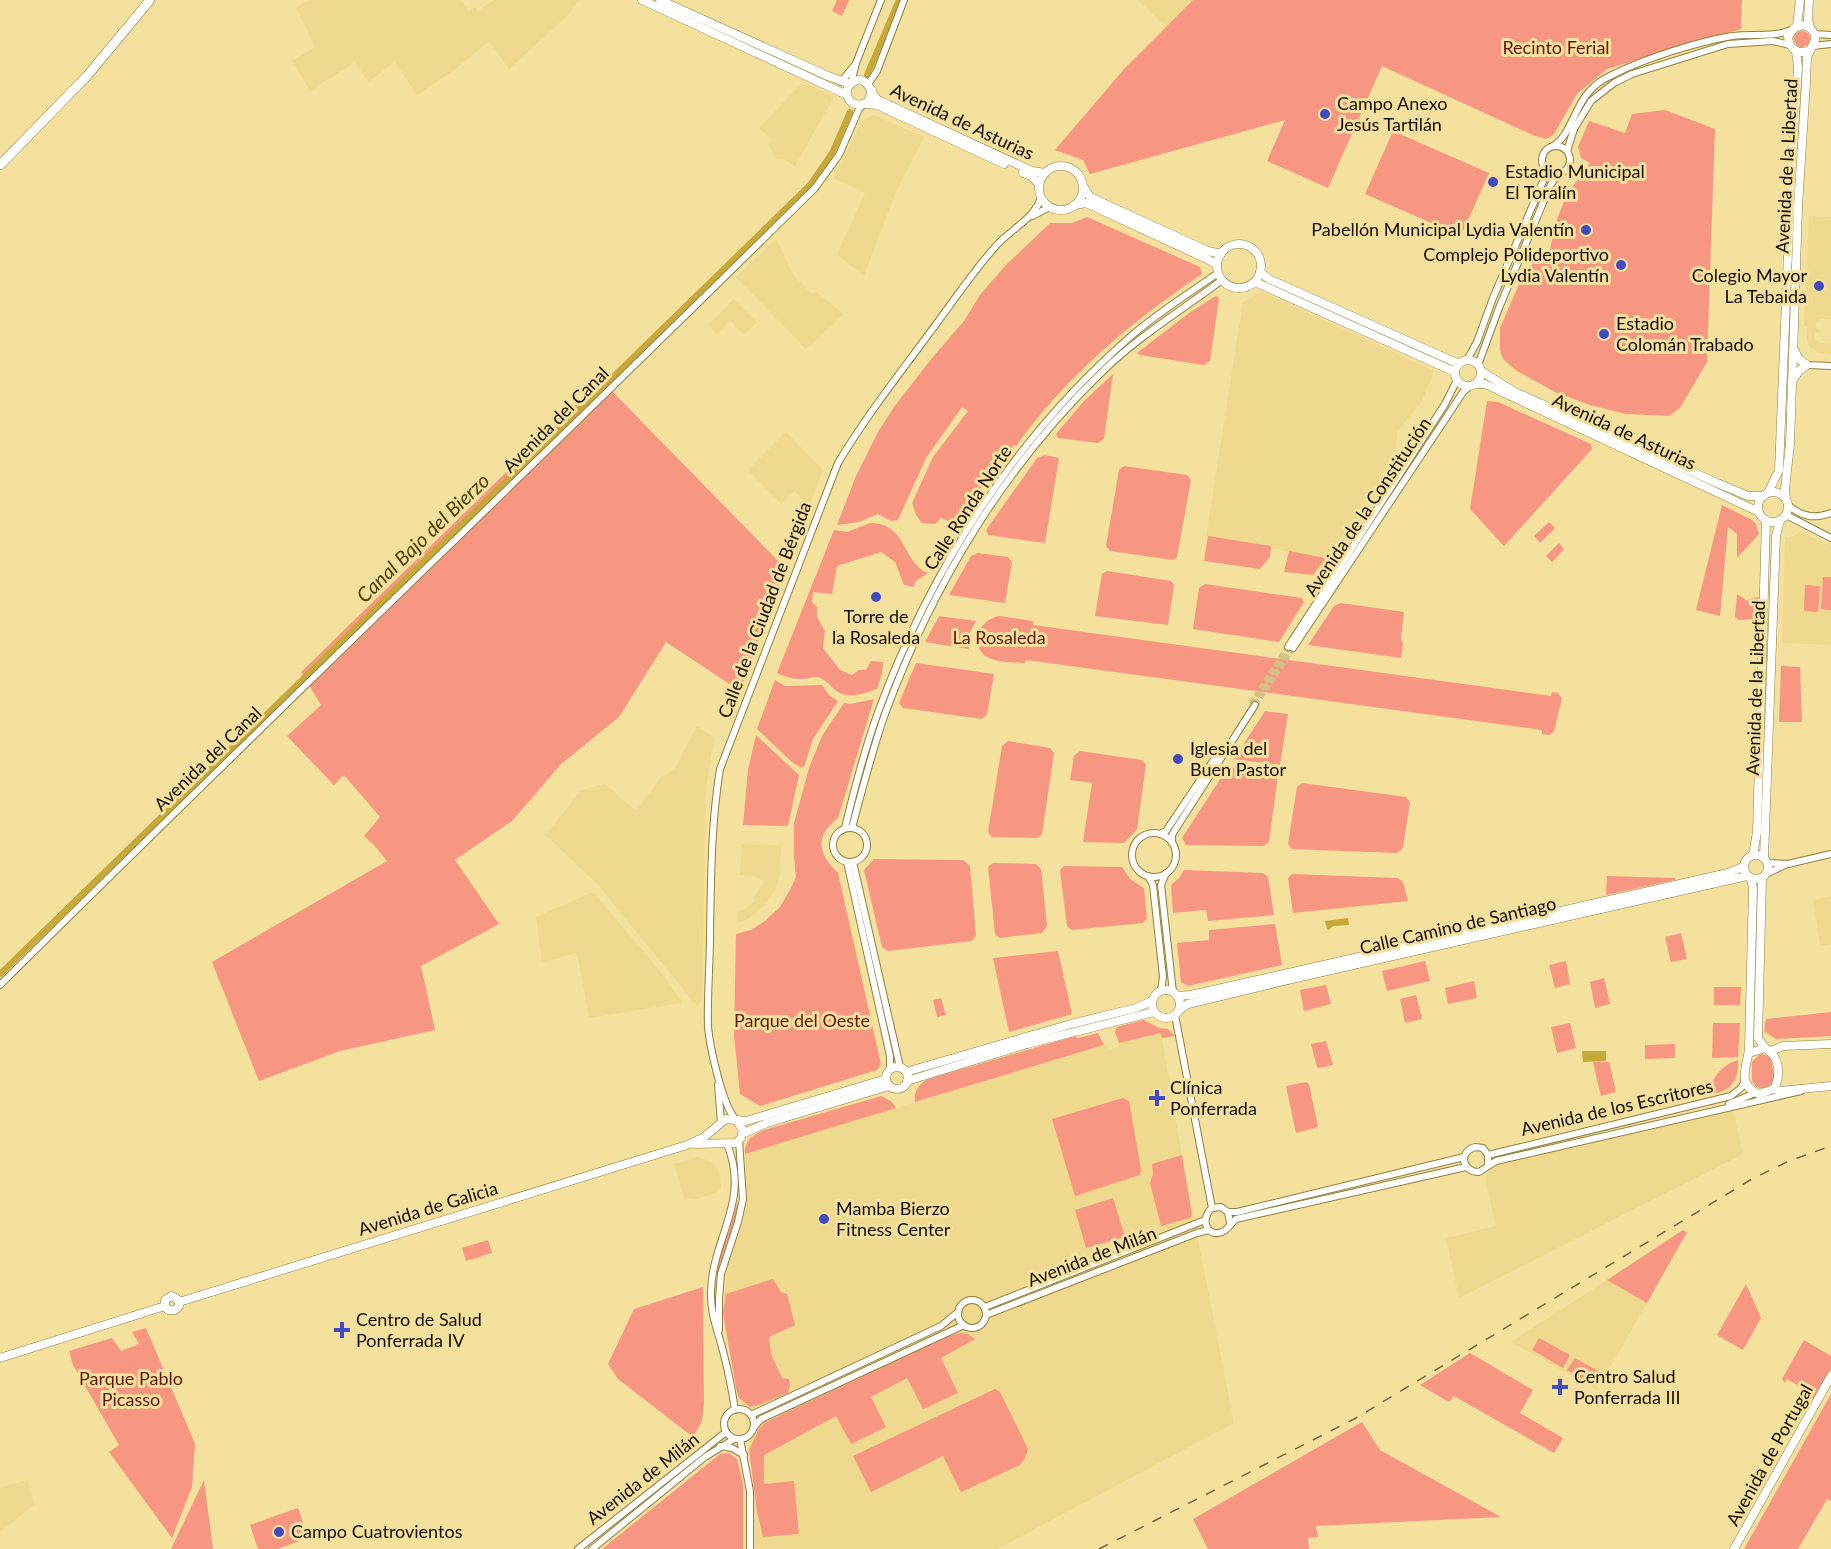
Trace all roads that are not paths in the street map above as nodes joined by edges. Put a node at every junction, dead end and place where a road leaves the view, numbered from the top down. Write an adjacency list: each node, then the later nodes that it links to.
1 (150, 0): 24 (highway)
2 (642, 0): 18 (main road)
3 (660, 0): 15 (main road)
4 (881, 0): 14 (street)
5 (904, 0): 17 (street)
6 (1800, 0): 8 (main road)
7 (1809, 0): 9 (main road)
8 (1794, 28): 9 (main road); 12 (main road); 22 (street)
9 (1813, 31): 10 (street); 13 (main road)
10 (1831, 35)
11 (1831, 44): 13 (street)
12 (1793, 48): 13 (main road); 23 (street); 37 (main road, Avenida de la Libertad)
13 (1812, 48): 38 (main road, Avenida de la Libertad)
14 (856, 63): 15 (street); 16 (street); 17 (street)
15 (841, 82): 16 (main road)
16 (851, 84): 17 (main road); 18 (main road)
17 (868, 85): 20 (main road); 26 (main road, Avenida de Asturias)
18 (847, 95): 19 (main road)
19 (855, 104): 20 (main road); 21 (street)
20 (865, 104): 21 (street, Avenida del Canal); 28 (main road, Avenida de Asturias)
21 (857, 114): 68 (street, Avenida del Canal)
22 (1553, 146): 23 (street); 25 (street)
23 (1567, 151): 27 (street)
24 (0, 165)
25 (1546, 172): 27 (street); 41 (street)
26 (1045, 173): 28 (main road); 29 (main road)
27 (1557, 175): 44 (street)
28 (1040, 184): 30 (main road)
29 (1083, 186): 31 (main road); 34 (main road)
30 (1041, 197): 32 (main road); 33 (street, Calle de la Ciudad de Bérgida)
31 (1074, 205): 32 (main road); 36 (main road)
32 (1050, 207): 33 (street, Calle de la Ciudad de Bérgida)
33 (1023, 221): 79 (street, Calle de la Ciudad de Bérgida)
34 (1221, 254): 35 (main road); 36 (main road)
35 (1260, 272): 39 (main road); 45 (main road)
36 (1219, 273): 39 (main road); 55 (street, Calle Ronda Norte)
37 (1787, 273): 38 (main road); 48 (main road, Avenida de la Libertad)
38 (1797, 274): 40 (main road, Avenida de la Libertad)
39 (1255, 282): 45 (main road)
40 (1793, 348): 42 (main road); 47 (main road, Avenida de la Libertad)
41 (1467, 360): 44 (main road); 45 (main road)
42 (1807, 365): 43 (street); 47 (main road)
43 (1831, 366)
44 (1479, 368): 46 (main road); 48 (main road, Avenida de Asturias)
45 (1457, 372): 46 (main road); 46 (street, Avenida de la Constitución)
46 (1473, 384): 50 (main road, Avenida de Asturias)
47 (1792, 384): 49 (main road, Avenida de la Libertad)
48 (1766, 494): 49 (main road); 50 (main road)
49 (1787, 502): 51 (street); 52 (main road)
50 (1759, 512): 53 (main road)
51 (1831, 513)
52 (1783, 518): 53 (main road); 54 (street); 60 (main road, Avenida de la Libertad)
53 (1766, 520): 59 (main road, Avenida de la Libertad)
54 (1831, 538)
55 (848, 828): 61 (street); 61 (street)
56 (1160, 834): 57 (street); 57 (street); 65 (street)
57 (1172, 843): 64 (street)
58 (1831, 854): 62 (street)
59 (1753, 855): 60 (main road); 63 (main road)
60 (1766, 860): 62 (street); 66 (main road)
61 (850, 862): 77 (street); 78 (street)
62 (1788, 864): 66 (street)
63 (1743, 867): 67 (main road); 70 (main road, Calle Camino de Santiago)
64 (1166, 873): 65 (street); 70 (street)
65 (1148, 876): 69 (street)
66 (1764, 876): 67 (main road); 75 (main road)
67 (1749, 877): 73 (main road, Calle Camino de Santiago); 76 (main road)
68 (0, 985)
69 (1161, 991): 70 (main road); 71 (main road)
70 (1175, 994): 73 (main road)
71 (1152, 1001): 72 (main road); 78 (main road)
72 (1154, 1012): 73 (main road); 81 (main road)
73 (1177, 1013): 97 (street)
74 (1831, 1044): 75 (main road)
75 (1768, 1050): 76 (main road); 85 (main road)
76 (1749, 1053): 80 (main road)
77 (890, 1069): 78 (main road); 82 (main road)
78 (903, 1069): 81 (main road)
79 (717, 1072): 88 (street, Calle de la Ciudad de Bérgida); 89 (street, Calle de la Ciudad de Bérgida)
80 (1744, 1080): 86 (main road); 93 (street, Avenida de los Escritores)
81 (907, 1081): 82 (main road)
82 (887, 1082): 88 (main road); 90 (main road)
83 (1831, 1086): 84 (main road, Avenida de los Escritores)
84 (1811, 1088): 85 (main road, Avenida de los Escritores); 87 (street, Avenida de los Escritores)
85 (1774, 1089): 86 (main road)
86 (1755, 1093): 87 (street, Avenida de los Escritores)
87 (1714, 1110): 95 (street, Avenida de los Escritores)
88 (736, 1120): 89 (main road); 90 (main road)
89 (719, 1123): 91 (main road); 92 (main road, Avenida de Galicia)
90 (741, 1137): 91 (main road); 106 (street)
91 (725, 1144): 92 (main road, Avenida de Galicia); 106 (street)
92 (687, 1145): 107 (main road, Avenida de Galicia)
93 (1488, 1155): 94 (street); 95 (street)
94 (1464, 1157): 96 (street); 98 (street)
95 (1488, 1165): 96 (street)
96 (1466, 1167): 100 (street)
97 (1212, 1208): 98 (street); 99 (street)
98 (1228, 1212): 100 (street)
99 (1204, 1220): 101 (street); 102 (street, Avenida de Milán)
100 (1230, 1223): 101 (street)
101 (1209, 1230): 104 (street, Avenida de Milán)
102 (985, 1307): 103 (street); 104 (street)
103 (958, 1312): 105 (street); 110 (street)
104 (986, 1316): 105 (street)
105 (964, 1325): 111 (street)
106 (719, 1334): 109 (street)
107 (0, 1358)
108 (1831, 1376): 119 (main road, Avenida de Portugal)
109 (735, 1410): 110 (street); 112 (street)
110 (751, 1415): 111 (street)
111 (754, 1427): 113 (street)
112 (726, 1432): 113 (street); 116 (street, Avenida de Milán)
113 (737, 1439): 114 (street, Avenida de Milán); 115 (street)
114 (720, 1446): 115 (street); 117 (street, Avenida de Milán)
115 (744, 1455): 118 (street)
116 (578, 1549)
117 (592, 1549)
118 (750, 1549)
119 (1734, 1549)

